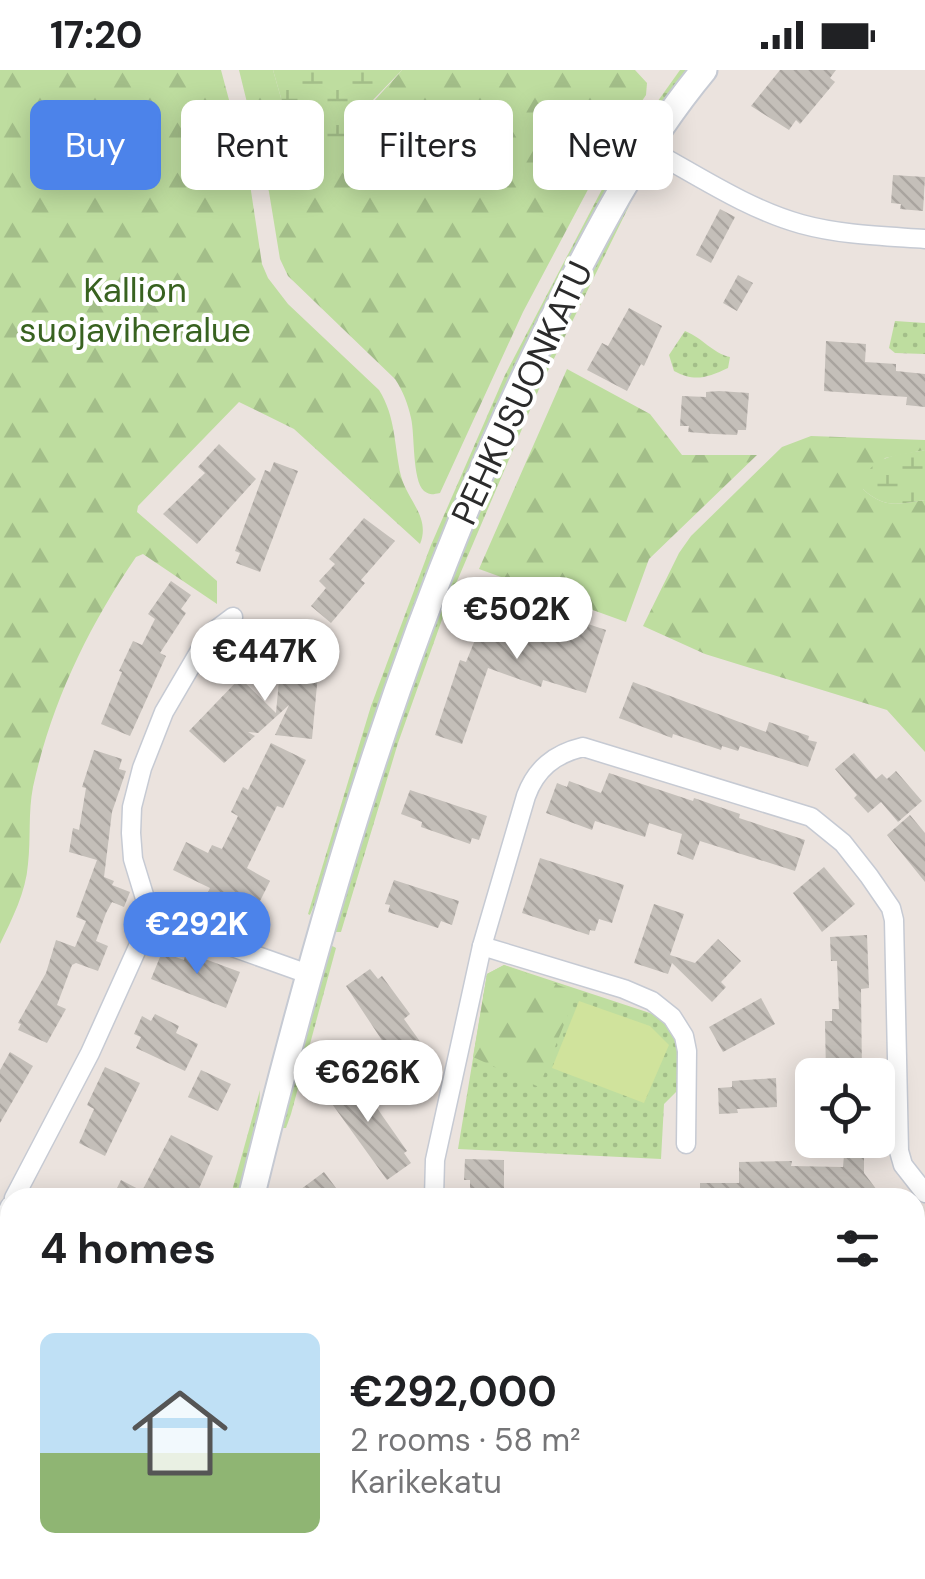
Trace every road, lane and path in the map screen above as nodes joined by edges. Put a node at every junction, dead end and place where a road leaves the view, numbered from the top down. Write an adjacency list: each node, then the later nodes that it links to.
1 (704, 70): 2 (main road, PEHKUSUONKATU)
2 (673, 112)
3 (673, 162): 5 (street)
4 (624, 190): 9 (main road, PEHKUSUONKATU)
5 (925, 239)
6 (233, 617): 7 (street)
7 (151, 918): 9 (street); 11 (street)
8 (482, 946): 10 (street); 13 (street); 14 (street)
9 (308, 974): 12 (main road, PEHKUSUONKATU)
10 (686, 1144)
11 (19, 1188)
12 (253, 1188)
13 (435, 1188)
14 (921, 1188)

